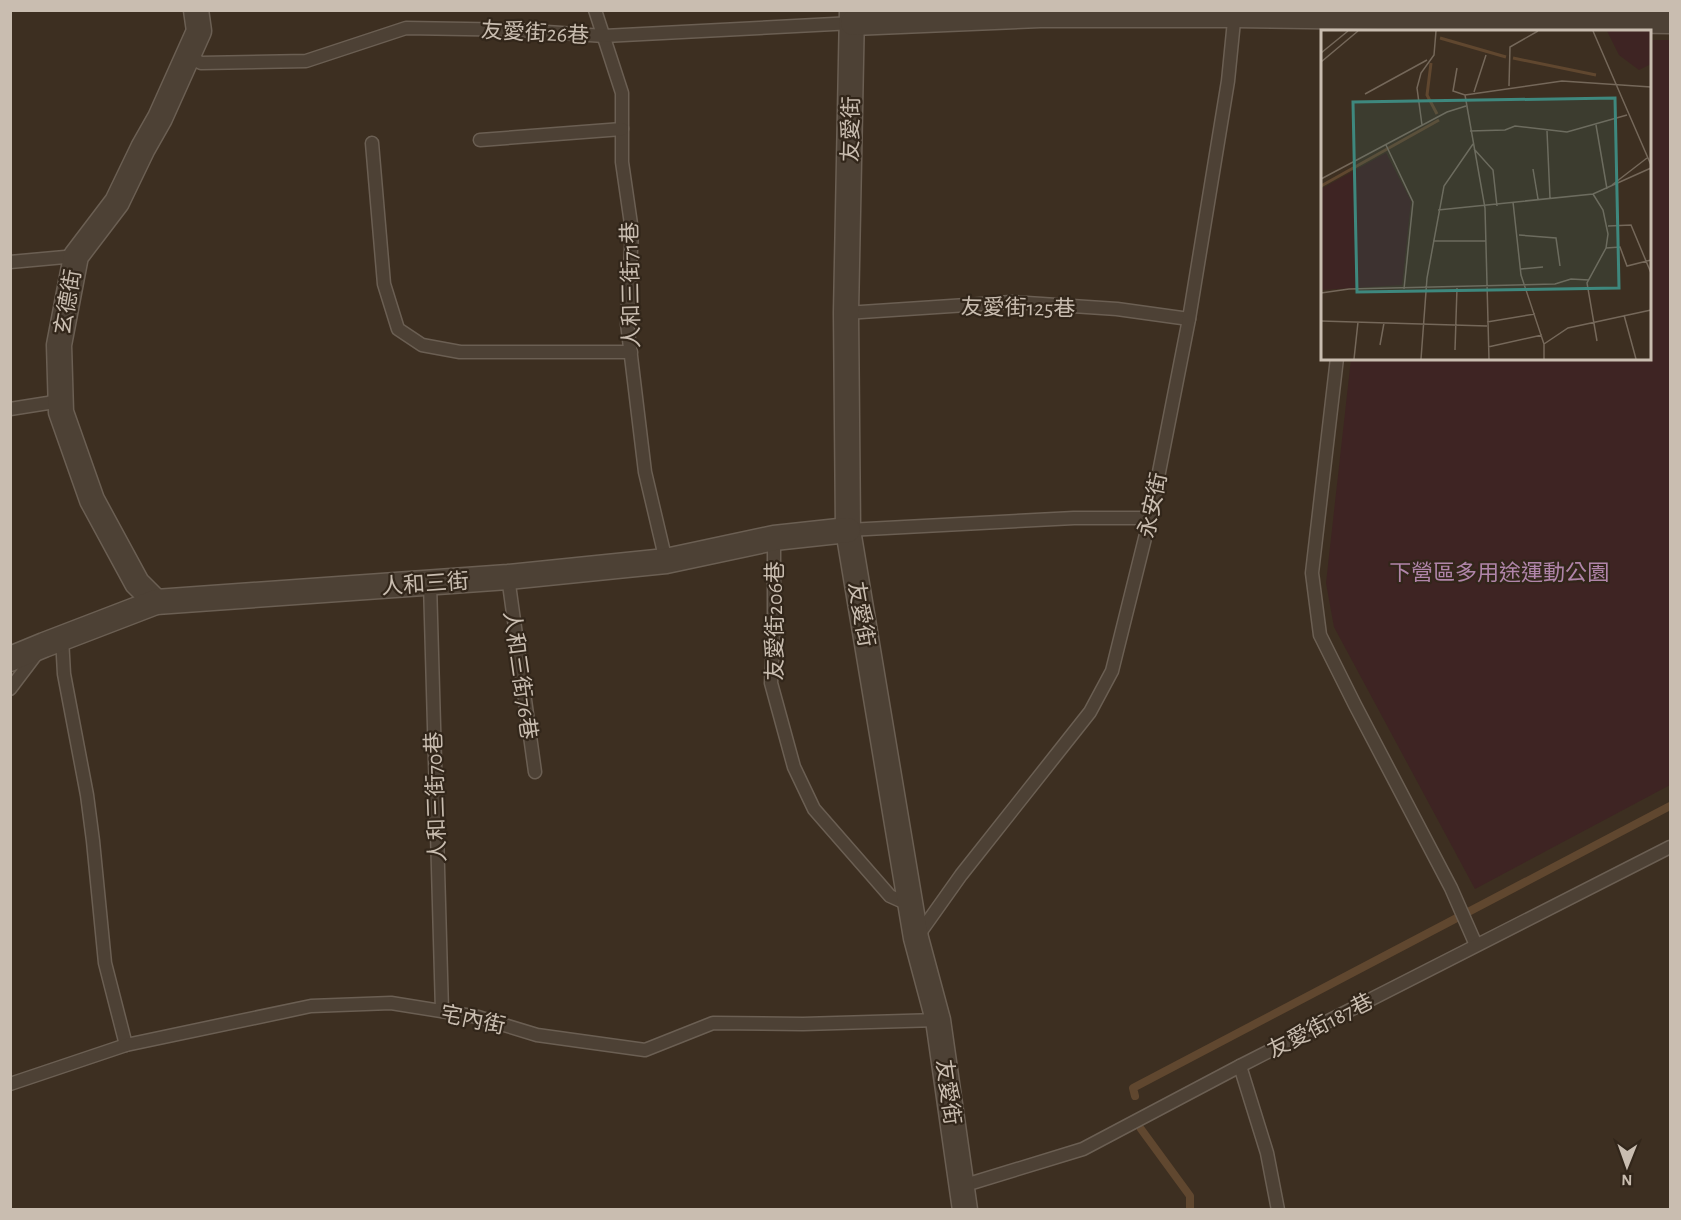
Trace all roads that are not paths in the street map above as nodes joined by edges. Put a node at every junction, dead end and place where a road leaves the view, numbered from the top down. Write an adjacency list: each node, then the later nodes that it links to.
1 (196, 10): 9 (street, 玄德街)
2 (596, 10): 8 (lane, 人和三街71巷)
3 (1040, 13): 4 (street); 5 (street)
4 (1235, 13): 7 (street); 16 (lane, 永安街)
5 (852, 17): 8 (lane, 友愛街26巷); 15 (street, 友愛街)
6 (1671, 21): 7 (street)
7 (1376, 24)
8 (604, 36): 9 (lane, 友愛街26巷); 10 (lane, 人和三街71巷)
9 (188, 56): 13 (street, 玄德街)
10 (622, 129): 11 (lane); 17 (lane, 人和三街71巷)
11 (480, 140)
12 (372, 143): 17 (lane)
13 (76, 256): 14 (lane); 19 (street, 玄德街)
14 (10, 262)
15 (846, 313): 16 (lane, 友愛街125巷); 22 (street, 友愛街)
16 (1189, 319): 21 (lane, 永安街)
17 (631, 352): 24 (lane, 人和三街71巷)
18 (1337, 360): 35 (lane)
19 (61, 399): 20 (lane); 27 (street, 玄德街)
20 (10, 409)
21 (1150, 518): 22 (lane); 34 (lane, 永安街)
22 (848, 530): 23 (street, 人和三街); 33 (street, 友愛街)
23 (774, 538): 24 (street, 人和三街); 33 (lane, 友愛街206巷)
24 (666, 561): 25 (street, 人和三街)
25 (507, 577): 26 (street, 人和三街); 31 (lane, 人和三街76巷)
26 (430, 583): 27 (street, 人和三街); 36 (lane, 人和三街70巷)
27 (156, 602): 28 (street, 人和三街)
28 (53, 641): 29 (street, 人和三街); 30 (lane); 38 (lane)
29 (10, 659)
30 (10, 689)
31 (535, 772)
32 (1671, 847): 35 (lane, 友愛街187巷)
33 (911, 906): 34 (street, 友愛街)
34 (916, 938): 37 (street, 友愛街)
35 (1476, 945): 39 (lane, 友愛街187巷)
36 (442, 1011): 37 (lane, 宅內街); 38 (lane, 宅內街)
37 (938, 1020): 41 (street, 友愛街)
38 (126, 1045): 40 (lane, 宅內街)
39 (1240, 1066): 41 (lane, 友愛街187巷); 43 (lane)
40 (10, 1084)
41 (962, 1186): 42 (street, 友愛街)
42 (965, 1209)
43 (1278, 1209)

